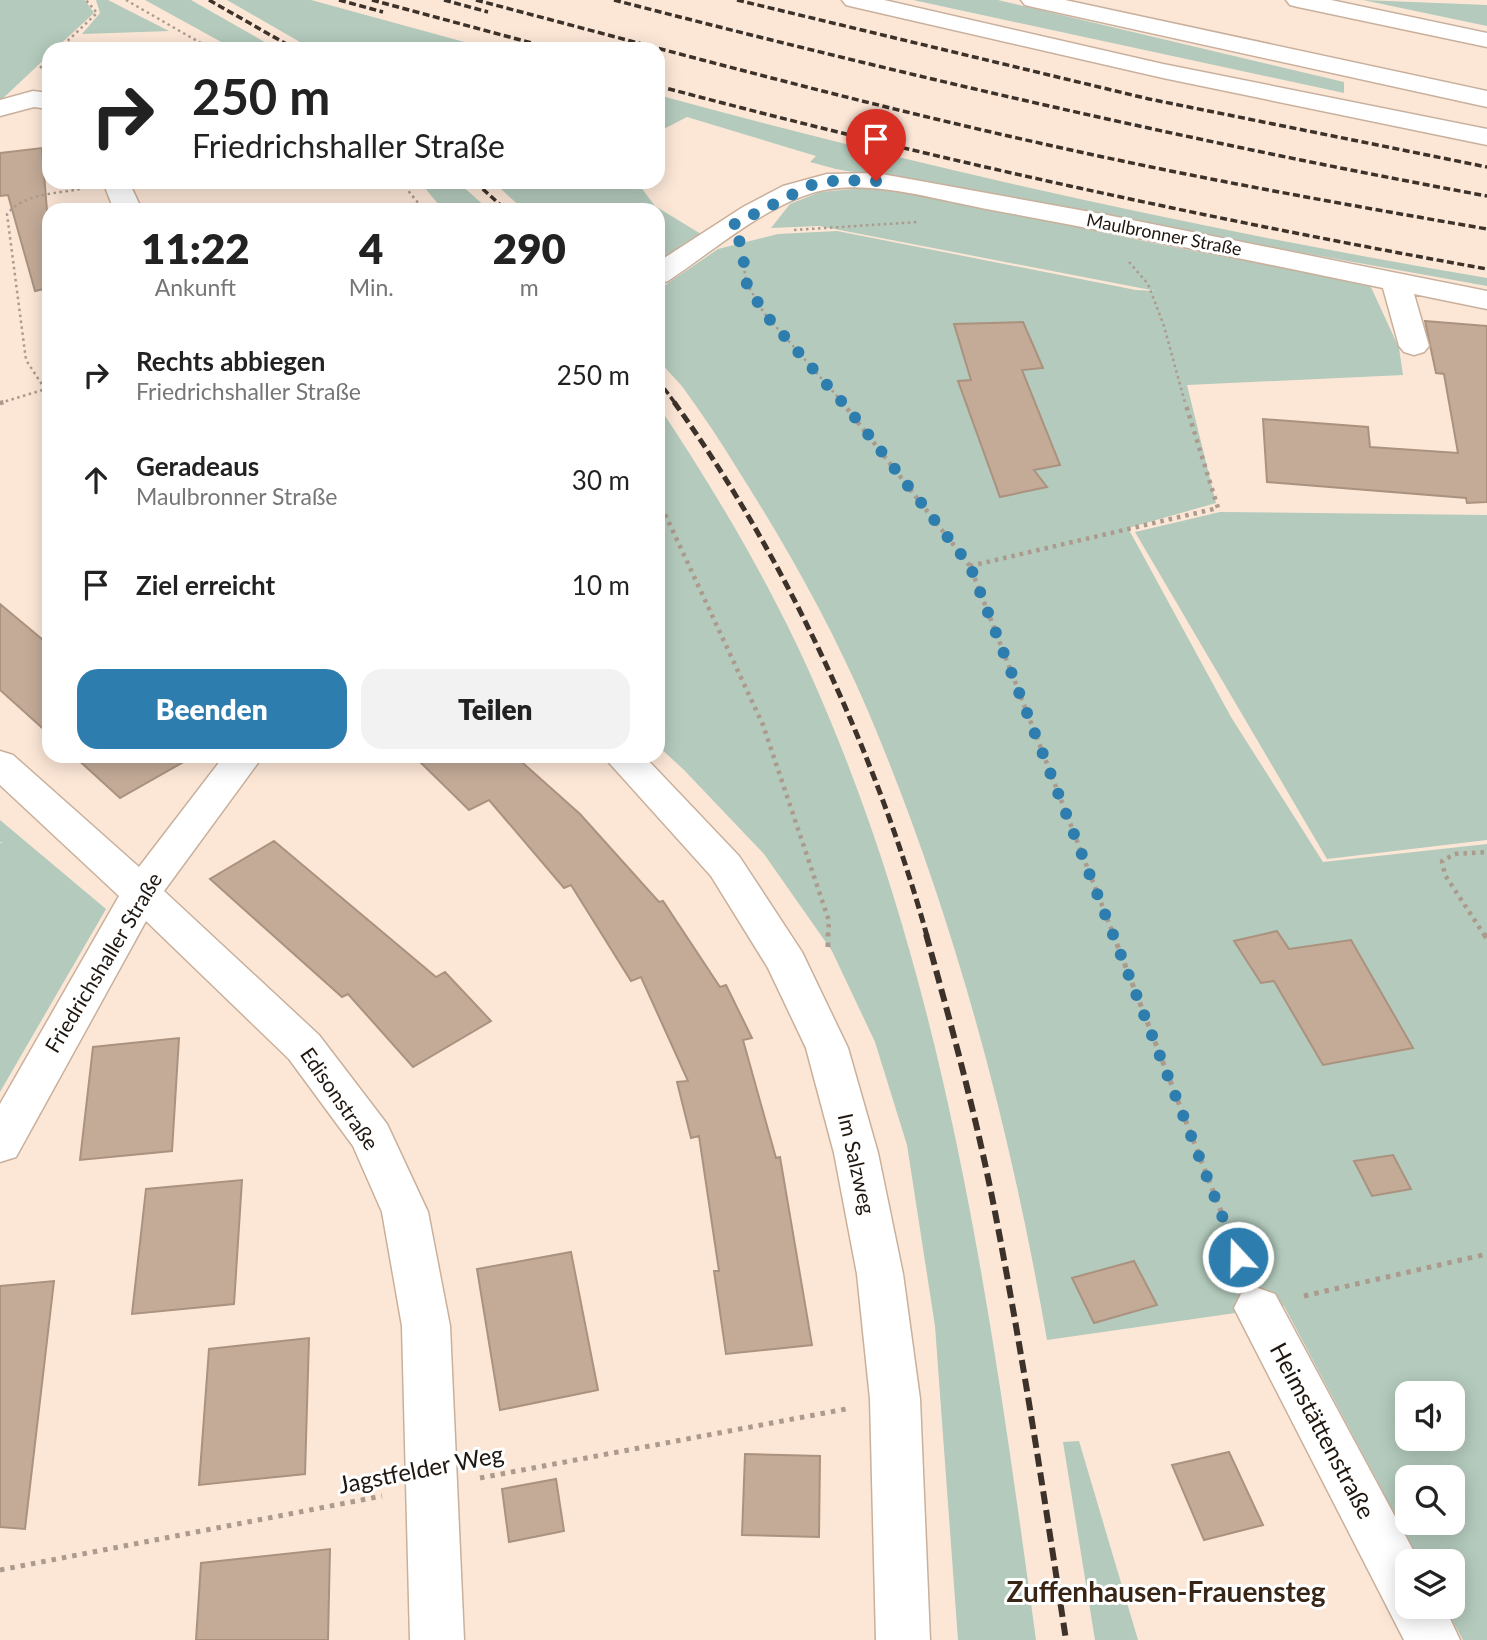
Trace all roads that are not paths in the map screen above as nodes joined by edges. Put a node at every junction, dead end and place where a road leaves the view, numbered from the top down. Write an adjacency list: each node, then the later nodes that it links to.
1 (853, 0): 10 (main road)
2 (1033, 0): 8 (main road)
3 (1137, 0): 6 (main road)
4 (1298, 0): 5 (main road)
5 (1487, 40)
6 (1378, 52)
7 (38, 92): 9 (main road)
8 (1487, 99)
9 (0, 108)
10 (1487, 137)
11 (665, 270): 12 (main road, Maulbronner Straße)
12 (1396, 282): 13 (main road, Maulbronner Straße); 14 (main road)
13 (1487, 300)
14 (1414, 346)
15 (239, 763): 18 (main road, Friedrichshaller Straße)
16 (629, 763): 24 (main road, Im Salzweg)
17 (0, 764): 18 (main road, Edisonstraße)
18 (141, 893): 19 (main road, Friedrichshaller Straße); 23 (main road, Edisonstraße)
19 (0, 1144)
20 (1258, 1308): 21 (main road, Heimstättenstraße)
21 (1395, 1569)
22 (1422, 1619): 25 (main road)
23 (437, 1640)
24 (903, 1640)
25 (1433, 1640)

